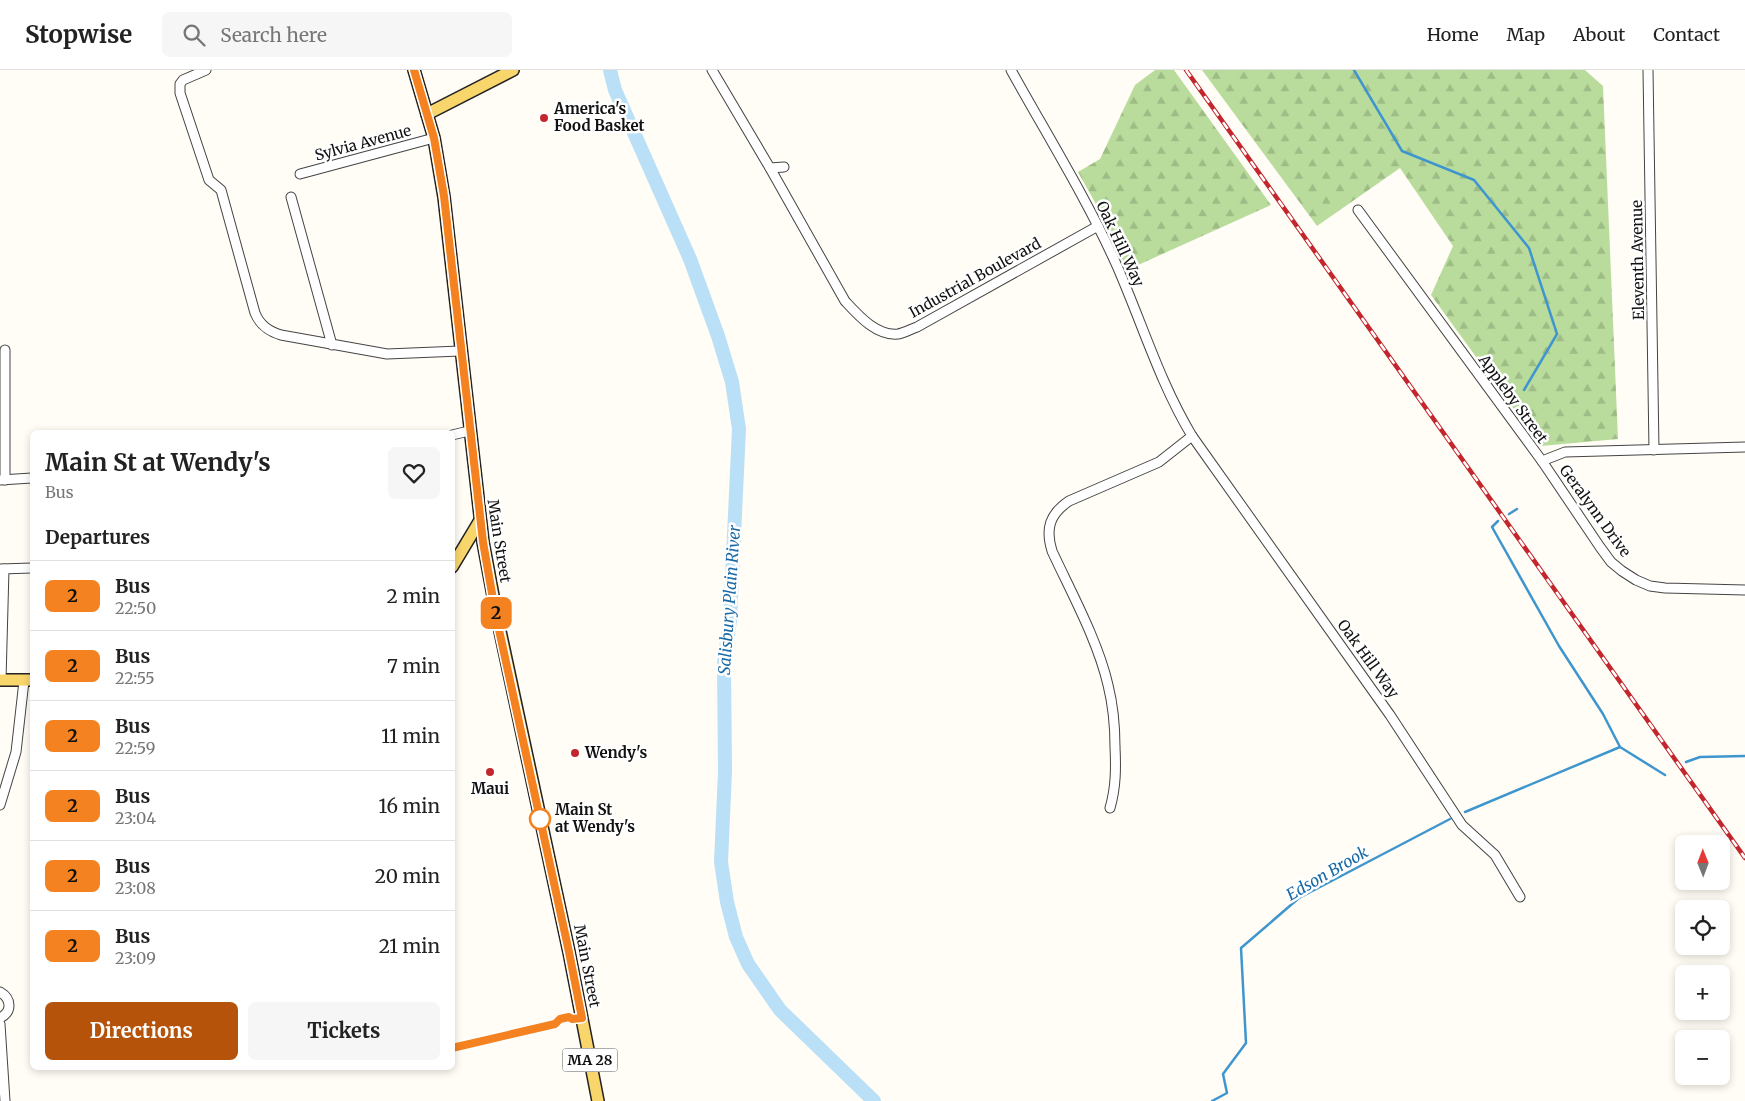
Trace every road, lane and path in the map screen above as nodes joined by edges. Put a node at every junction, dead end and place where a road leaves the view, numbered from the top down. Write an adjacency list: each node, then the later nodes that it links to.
1 (206, 70): 15 (street)
2 (414, 70): 7 (main road, Main Street / MA 28)
3 (513, 70): 7 (main road)
4 (712, 70): 10 (street, Industrial Boulevard)
5 (1011, 70): 14 (street, Oak Hill Way)
6 (1648, 70): 22 (street, Eleventh Avenue)
7 (427, 114): 8 (main road, Main Street / MA 28)
8 (434, 138): 11 (street, Sylvia Avenue); 17 (main road, Main Street / MA 28)
9 (784, 166): 10 (street)
10 (770, 168): 14 (street, Industrial Boulevard)
11 (300, 174)
12 (291, 197): 15 (street)
13 (1358, 210): 23 (street, Appleby Street)
14 (1098, 226): 20 (street, Oak Hill Way)
15 (332, 345): 17 (street)
16 (5, 350): 25 (street)
17 (460, 351): 18 (main road, Main Street / MA 28)
18 (470, 431): 19 (street); 26 (main road, Main Street / MA 28)
19 (455, 434)
20 (1192, 436): 36 (street); 37 (street, Oak Hill Way)
21 (1745, 447): 22 (street, Appleby Street)
22 (1654, 450): 23 (street, Appleby Street)
23 (1542, 461): 32 (street, Geralynn Drive)
24 (30, 478): 25 (street)
25 (2, 480)
26 (479, 522): 27 (main road, Main Street / MA 28); 28 (main road)
27 (484, 546): 28 (main road); 42 (main road, Main Street / MA 28)
28 (461, 554): 29 (main road)
29 (455, 563)
30 (30, 568): 31 (street)
31 (2, 569): 33 (street)
32 (1745, 590)
33 (0, 680): 34 (main road)
34 (28, 680): 35 (street)
35 (0, 805)
36 (1110, 808)
37 (1520, 897)
38 (0, 992): 39 (street)
39 (0, 1018)
40 (0, 1024): 41 (street)
41 (5, 1101)
42 (598, 1101)

